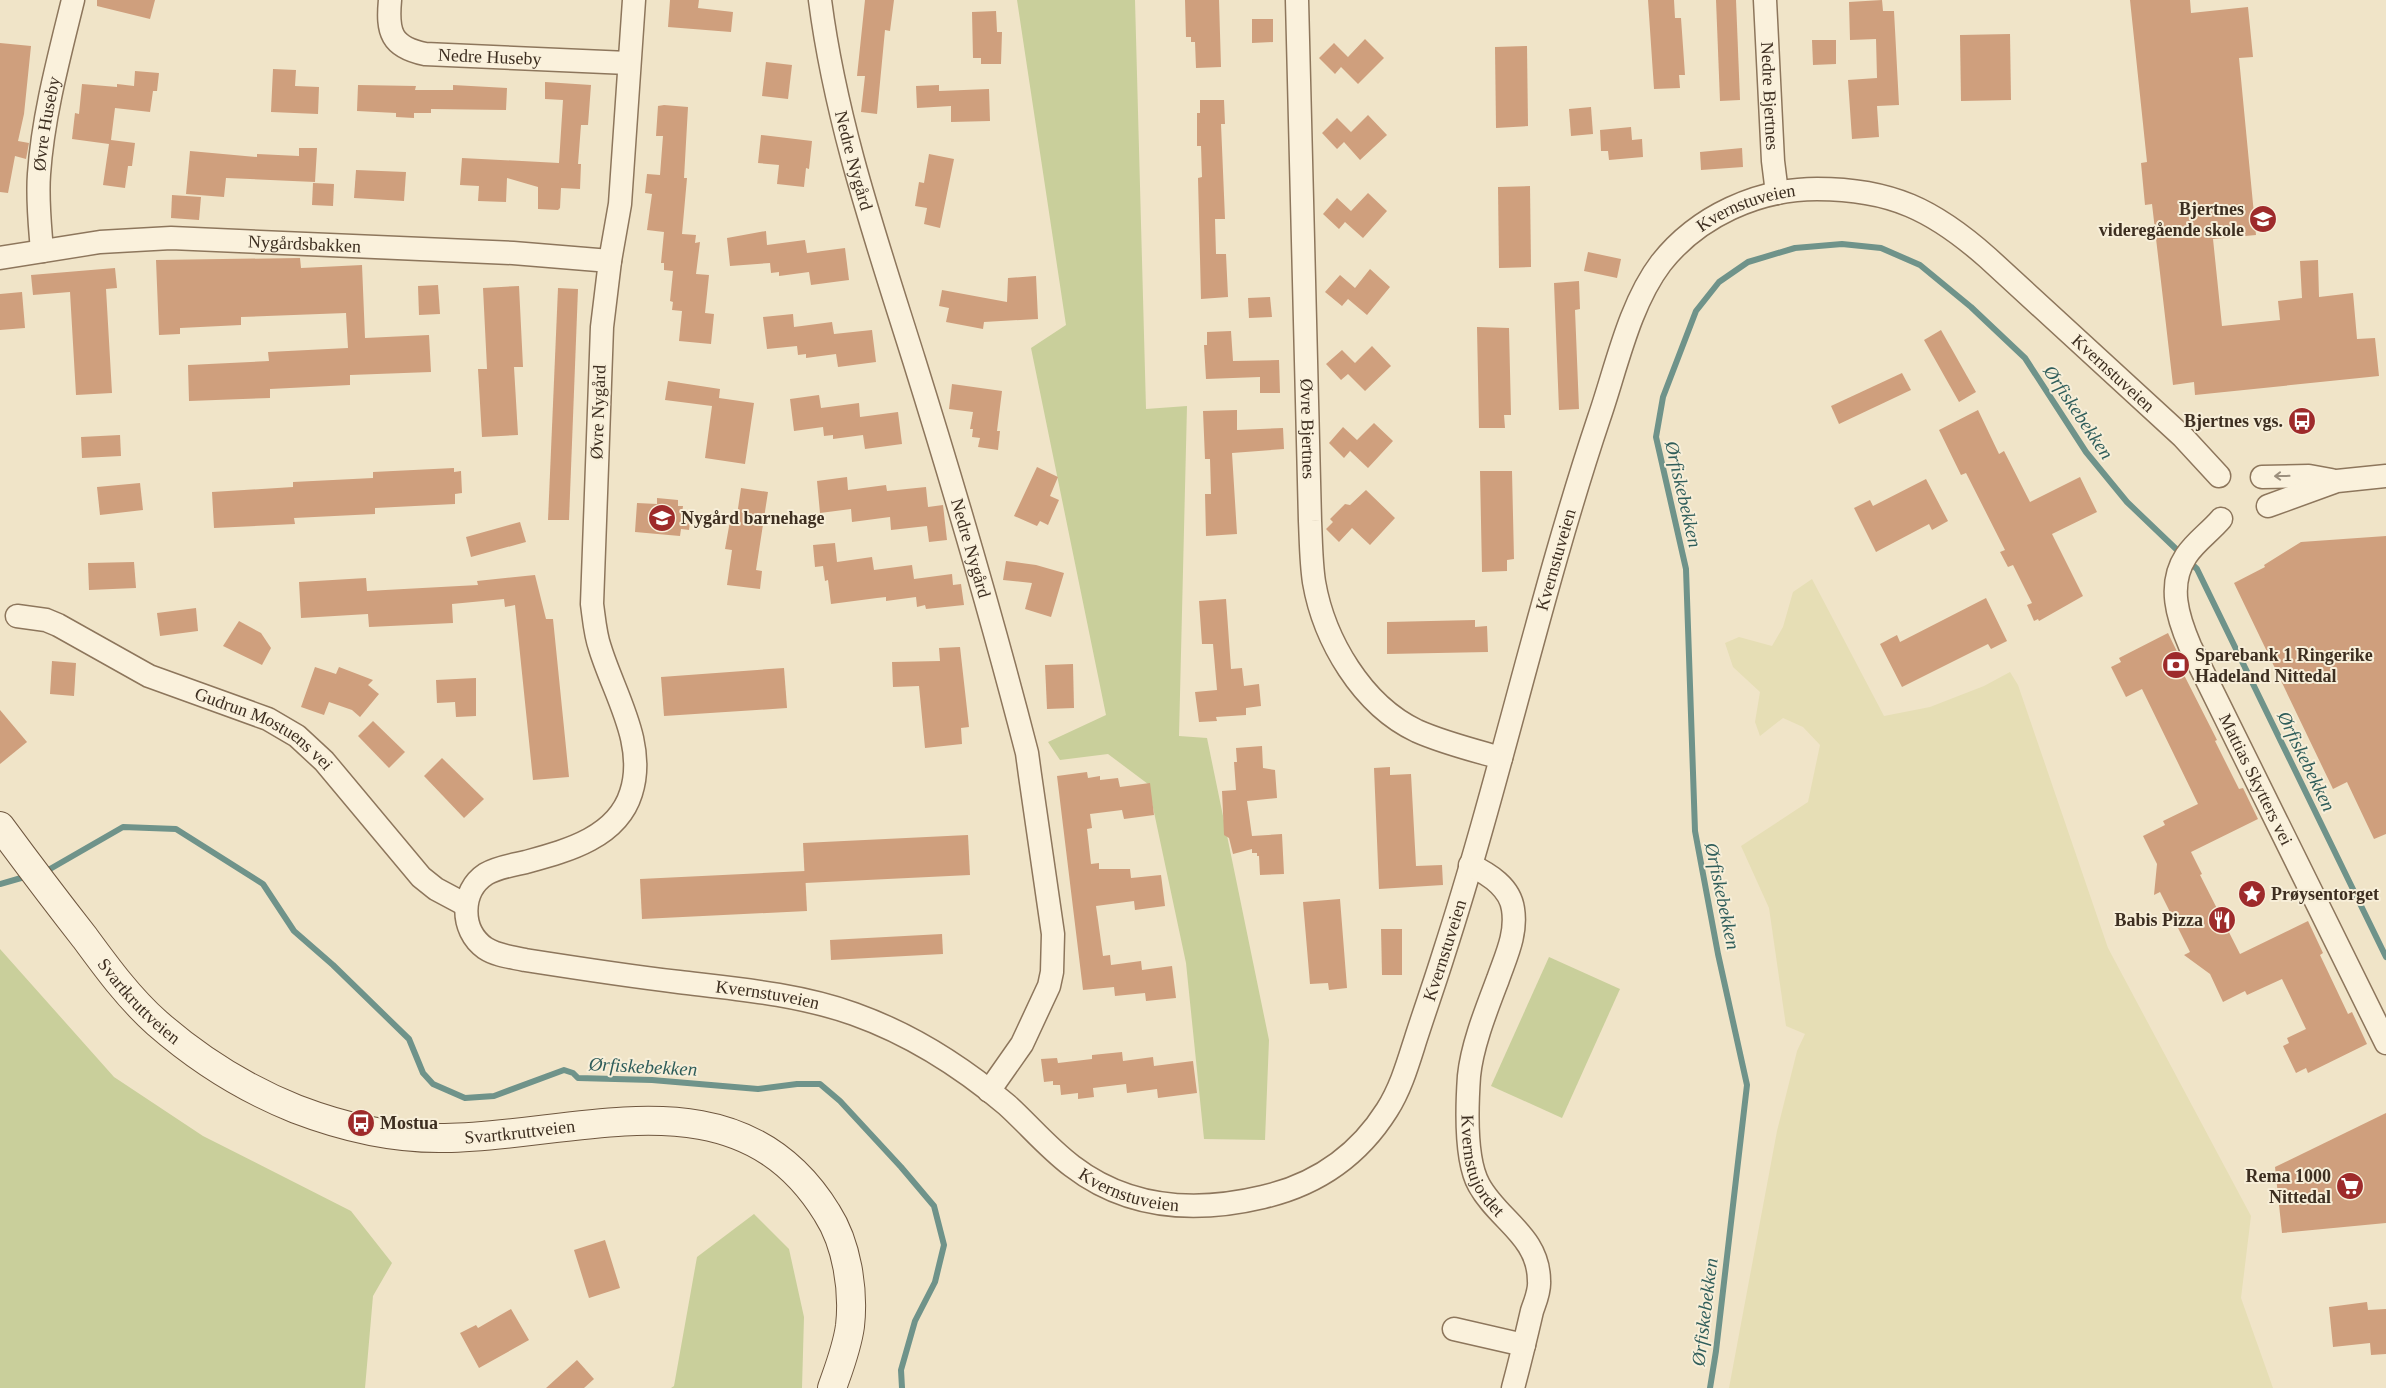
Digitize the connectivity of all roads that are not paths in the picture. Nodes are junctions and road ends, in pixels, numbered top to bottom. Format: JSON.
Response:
{"nodes":[{"id":1,"x":73,"y":0,"type":"edge"},
{"id":2,"x":390,"y":0,"type":"edge"},
{"id":3,"x":634,"y":0,"type":"edge"},
{"id":4,"x":820,"y":0,"type":"edge"},
{"id":5,"x":1297,"y":0,"type":"edge"},
{"id":6,"x":1764,"y":0,"type":"edge"},
{"id":7,"x":628,"y":63,"type":"junction"},
{"id":8,"x":1777,"y":193,"type":"junction"},
{"id":9,"x":42,"y":251,"type":"junction"},
{"id":10,"x":0,"y":258,"type":"edge"},
{"id":11,"x":610,"y":261,"type":"junction"},
{"id":12,"x":2219,"y":476,"type":"dead end"},
{"id":13,"x":2386,"y":476,"type":"edge"},
{"id":14,"x":2262,"y":477,"type":"dead end"},
{"id":15,"x":2337,"y":481,"type":"junction"},
{"id":16,"x":2268,"y":506,"type":"dead end"},
{"id":17,"x":2221,"y":519,"type":"dead end"},
{"id":18,"x":16,"y":616,"type":"dead end"},
{"id":19,"x":1501,"y":758,"type":"junction"},
{"id":20,"x":0,"y":826,"type":"edge"},
{"id":21,"x":1470,"y":865,"type":"junction"},
{"id":22,"x":466,"y":905,"type":"junction"},
{"id":23,"x":2386,"y":1043,"type":"edge"},
{"id":24,"x":990,"y":1091,"type":"junction"},
{"id":25,"x":1454,"y":1329,"type":"dead end"},
{"id":26,"x":1524,"y":1346,"type":"junction"},
{"id":27,"x":832,"y":1388,"type":"edge"},
{"id":28,"x":1513,"y":1388,"type":"edge"}],
"edges":[{"from":1,"to":9,"type":"street","name":"Øvre Huseby"},
{"from":2,"to":7,"type":"street","name":"Nedre Huseby"},
{"from":3,"to":7,"type":"street","name":"Øvre Nygård"},
{"from":4,"to":24,"type":"street","name":"Nedre Nygård"},
{"from":5,"to":19,"type":"street","name":"Øvre Bjertnes"},
{"from":6,"to":8,"type":"street","name":"Nedre Bjertnes"},
{"from":7,"to":11,"type":"street","name":"Øvre Nygård"},
{"from":8,"to":12,"type":"street","name":"Kvernstuveien"},
{"from":8,"to":19,"type":"street","name":"Kvernstuveien"},
{"from":9,"to":10,"type":"street","name":"Nygårdsbakken"},
{"from":9,"to":11,"type":"street","name":"Nygårdsbakken"},
{"from":11,"to":22,"type":"street","name":"Øvre Nygård"},
{"from":13,"to":15,"type":"street"},
{"from":15,"to":14,"type":"street","one_way":true},
{"from":15,"to":16,"type":"street"},
{"from":17,"to":23,"type":"street","name":"Mattias Skytters vei"},
{"from":18,"to":22,"type":"street","name":"Gudrun Mostuens vei"},
{"from":19,"to":21,"type":"street","name":"Kvernstuveien"},
{"from":20,"to":27,"type":"street","name":"Svartkruttveien"},
{"from":21,"to":24,"type":"street","name":"Kvernstuveien"},
{"from":21,"to":26,"type":"street","name":"Kvernstujordet"},
{"from":22,"to":24,"type":"street","name":"Kvernstuveien"},
{"from":25,"to":26,"type":"street"},
{"from":26,"to":28,"type":"street","name":"Kvernstujordet"}]}
